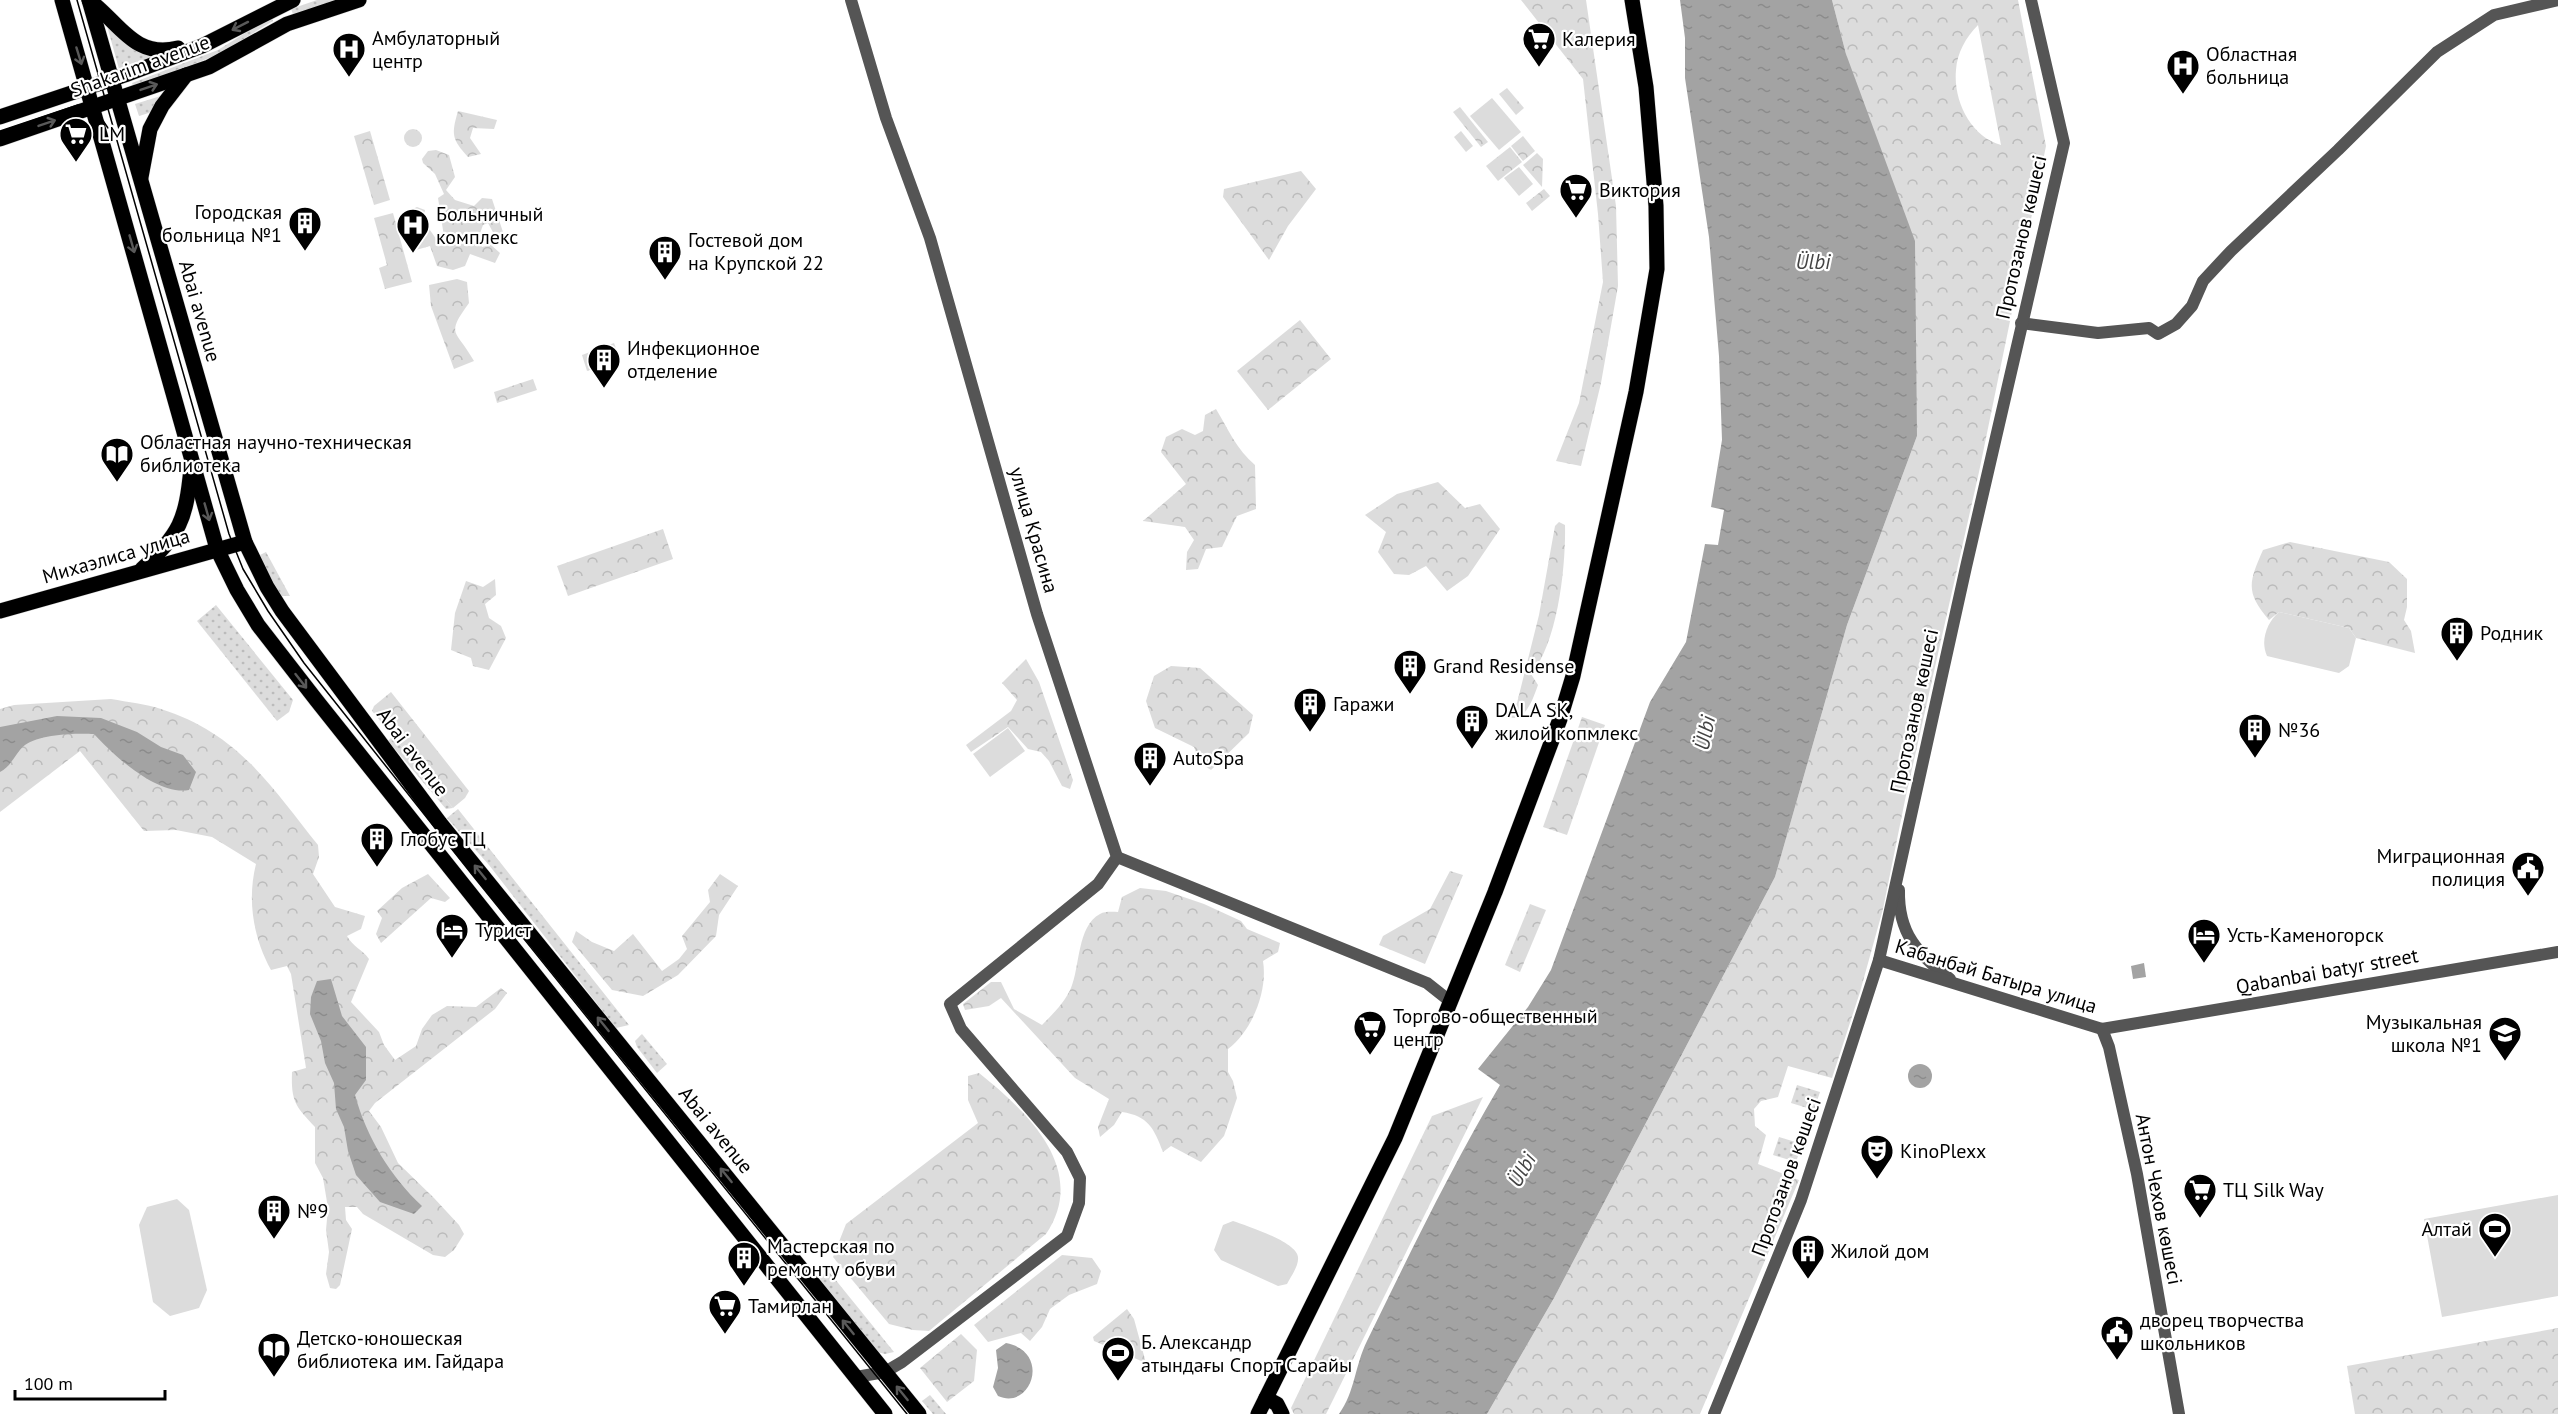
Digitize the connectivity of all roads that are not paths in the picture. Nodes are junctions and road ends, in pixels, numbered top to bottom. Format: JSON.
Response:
{"nodes":[{"id":1,"x":62,"y":0,"type":"edge"},
{"id":2,"x":89,"y":0,"type":"edge"},
{"id":3,"x":359,"y":0,"type":"edge"},
{"id":4,"x":851,"y":0,"type":"edge"},
{"id":5,"x":1632,"y":0,"type":"edge"},
{"id":6,"x":2031,"y":0,"type":"edge"},
{"id":7,"x":2558,"y":0,"type":"edge"},
{"id":8,"x":286,"y":3,"type":"edge"},
{"id":9,"x":287,"y":24,"type":"junction"},
{"id":10,"x":195,"y":49,"type":"junction"},
{"id":11,"x":186,"y":75,"type":"junction"},
{"id":12,"x":111,"y":80,"type":"junction"},
{"id":13,"x":89,"y":87,"type":"junction"},
{"id":14,"x":116,"y":99,"type":"junction"},
{"id":15,"x":94,"y":108,"type":"junction"},
{"id":16,"x":0,"y":117,"type":"edge"},
{"id":17,"x":0,"y":139,"type":"edge"},
{"id":18,"x":141,"y":183,"type":"junction"},
{"id":19,"x":2021,"y":323,"type":"junction"},
{"id":20,"x":192,"y":459,"type":"junction"},
{"id":21,"x":244,"y":542,"type":"junction"},
{"id":22,"x":217,"y":549,"type":"junction"},
{"id":23,"x":139,"y":571,"type":"junction"},
{"id":24,"x":0,"y":611,"type":"edge"},
{"id":25,"x":1117,"y":857,"type":"junction"},
{"id":26,"x":1898,"y":872,"type":"junction"},
{"id":27,"x":2558,"y":952,"type":"edge"},
{"id":28,"x":1879,"y":960,"type":"junction"},
{"id":29,"x":1956,"y":984,"type":"junction"},
{"id":30,"x":1450,"y":1002,"type":"junction"},
{"id":31,"x":2103,"y":1029,"type":"junction"},
{"id":32,"x":885,"y":1372,"type":"junction"},
{"id":33,"x":856,"y":1377,"type":"junction"},
{"id":34,"x":1266,"y":1398,"type":"junction"},
{"id":35,"x":885,"y":1414,"type":"edge"},
{"id":36,"x":919,"y":1414,"type":"edge"},
{"id":37,"x":1258,"y":1414,"type":"edge"},
{"id":38,"x":1282,"y":1414,"type":"edge"},
{"id":39,"x":1714,"y":1414,"type":"edge"},
{"id":40,"x":2179,"y":1414,"type":"edge"}],
"edges":[{"from":1,"to":13,"type":"main road","one_way":true},
{"from":2,"to":10,"type":"main road"},
{"from":2,"to":12,"type":"main road","name":"Abai avenue"},
{"from":3,"to":9,"type":"main road","name":"Shakarim avenue"},
{"from":4,"to":25,"type":"street","name":"улица Красина"},
{"from":5,"to":30,"type":"main road"},
{"from":6,"to":19,"type":"street","name":"Протозанов көшесі"},
{"from":7,"to":19,"type":"street"},
{"from":8,"to":9,"type":"main road"},
{"from":8,"to":10,"type":"main road","name":"Shakarim avenue","one_way":true},
{"from":9,"to":11,"type":"main road","name":"Shakarim avenue"},
{"from":10,"to":12,"type":"main road","name":"Shakarim avenue"},
{"from":14,"to":11,"type":"main road","name":"Shakarim avenue","one_way":true},
{"from":11,"to":18,"type":"main road"},
{"from":12,"to":13,"type":"main road","name":"Shakarim avenue"},
{"from":12,"to":14,"type":"main road","name":"Abai avenue"},
{"from":13,"to":15,"type":"main road"},
{"from":13,"to":16,"type":"main road","name":"Shakarim avenue"},
{"from":14,"to":15,"type":"main road","name":"Shakarim avenue"},
{"from":14,"to":18,"type":"main road","name":"Abai avenue"},
{"from":17,"to":15,"type":"main road","name":"Shakarim avenue","one_way":true},
{"from":15,"to":20,"type":"main road","one_way":true},
{"from":18,"to":21,"type":"main road","name":"Abai avenue"},
{"from":19,"to":26,"type":"street","name":"Протозанов көшесі"},
{"from":20,"to":22,"type":"main road","one_way":true},
{"from":20,"to":23,"type":"main road"},
{"from":21,"to":22,"type":"main road","name":"Михаэлиса улица"},
{"from":32,"to":21,"type":"main road","name":"Abai avenue","one_way":true},
{"from":22,"to":23,"type":"main road","name":"Михаэлиса улица"},
{"from":22,"to":33,"type":"main road","one_way":true},
{"from":23,"to":24,"type":"main road","name":"Михаэлиса улица"},
{"from":25,"to":30,"type":"street"},
{"from":25,"to":32,"type":"street"},
{"from":26,"to":28,"type":"street","name":"Протозанов көшесі"},
{"from":26,"to":29,"type":"street"},
{"from":27,"to":31,"type":"street","name":"Qabanbai batyr street"},
{"from":28,"to":29,"type":"street","name":"Кабанбай Батыра улица"},
{"from":28,"to":39,"type":"street","name":"Протозанов көшесі"},
{"from":29,"to":31,"type":"street","name":"Кабанбай Батыра улица"},
{"from":30,"to":34,"type":"main road"},
{"from":31,"to":40,"type":"street","name":"Антон Чехов көшесі"},
{"from":32,"to":33,"type":"street"},
{"from":36,"to":32,"type":"main road","name":"Abai avenue","one_way":true},
{"from":33,"to":35,"type":"main road"},
{"from":34,"to":37,"type":"main road"},
{"from":34,"to":38,"type":"main road"}]}
